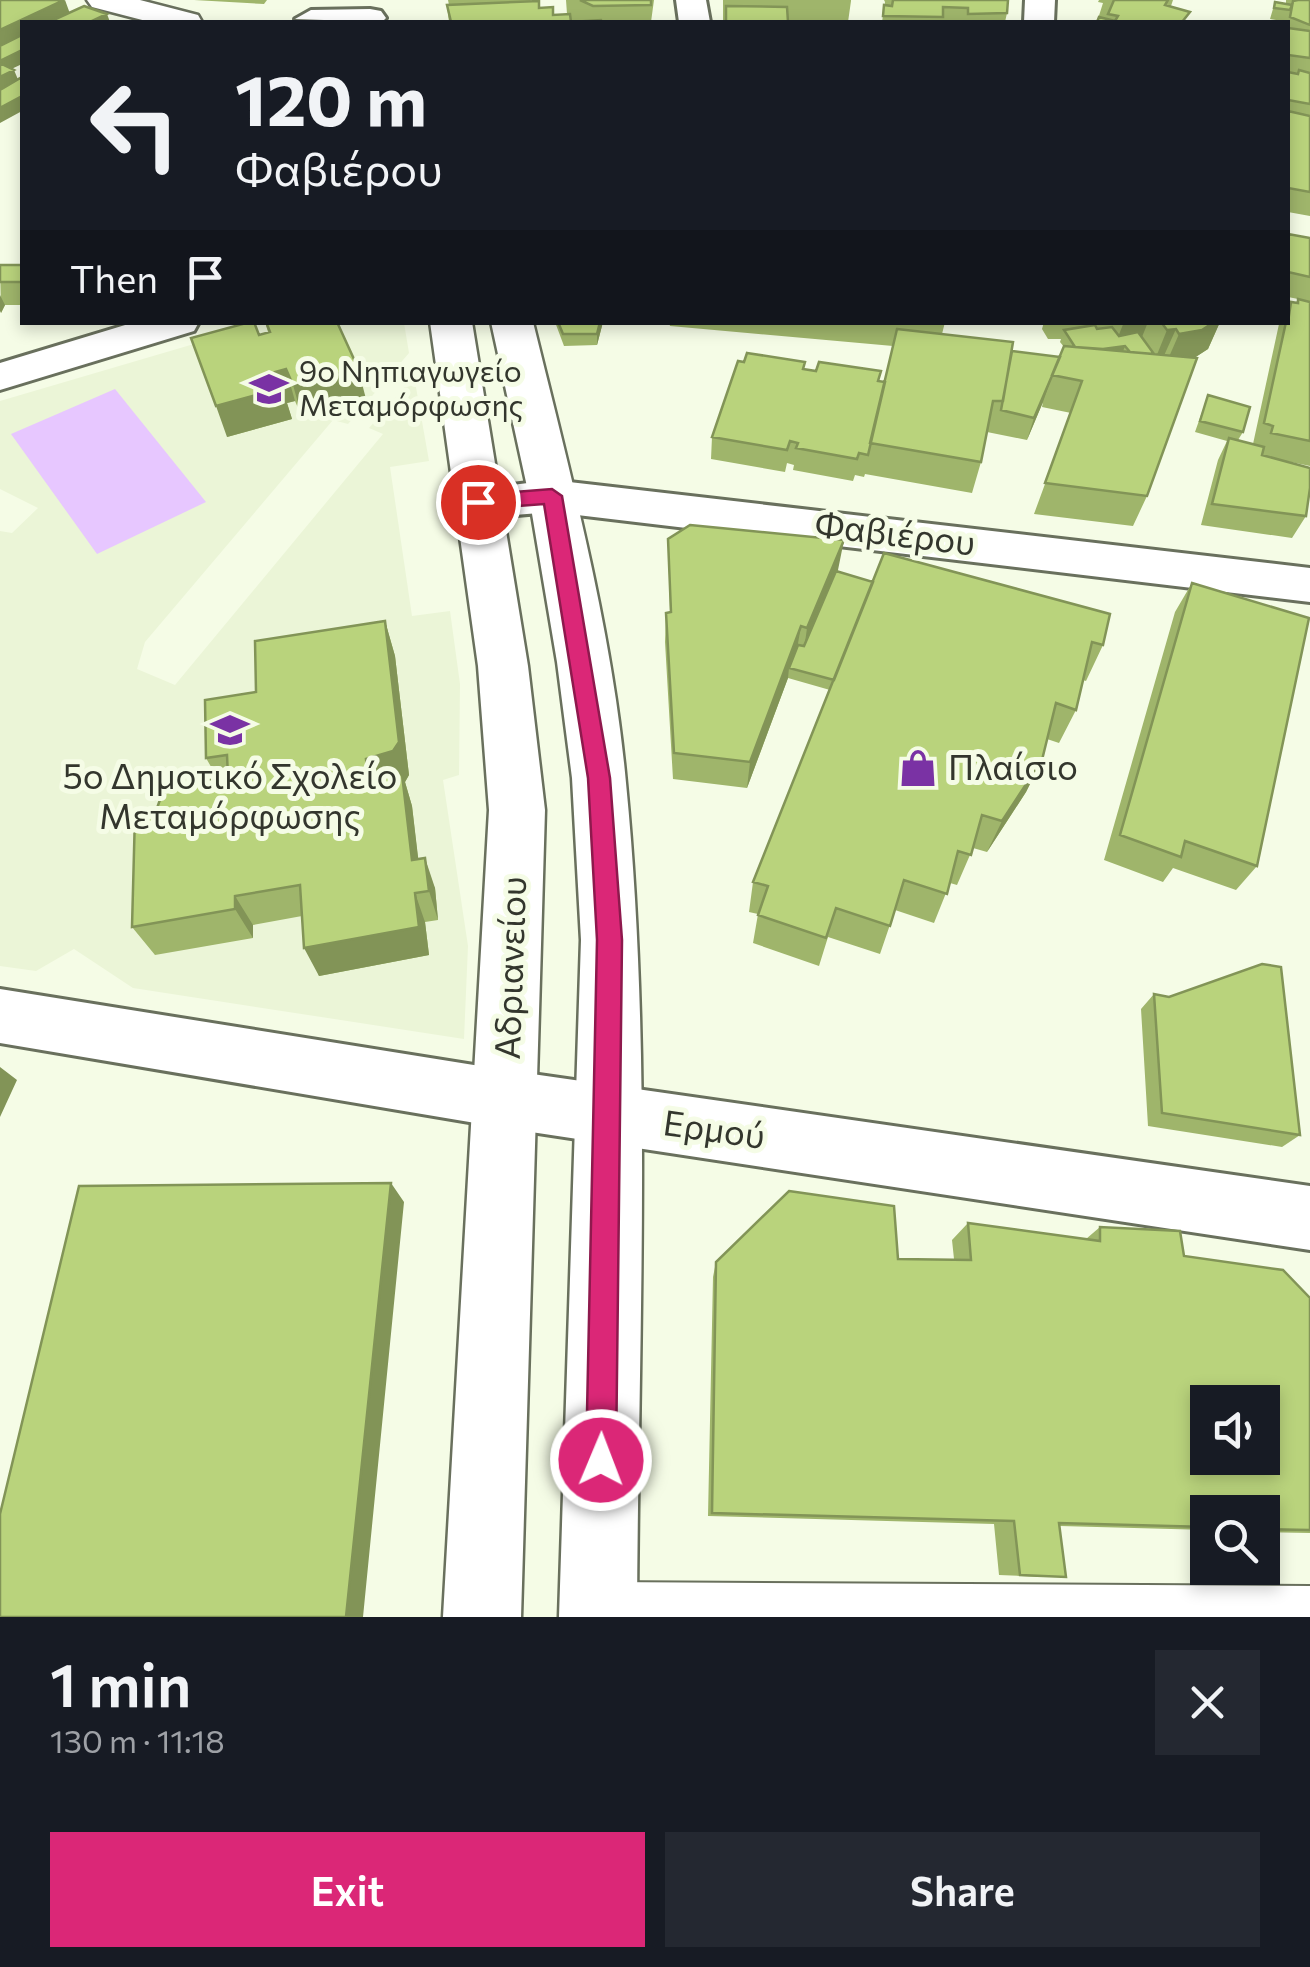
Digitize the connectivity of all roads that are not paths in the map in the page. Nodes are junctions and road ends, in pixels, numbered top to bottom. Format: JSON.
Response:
{"nodes":[{"id":1,"x":103,"y":0,"type":"edge"},
{"id":2,"x":313,"y":14,"type":"edge"},
{"id":3,"x":372,"y":14,"type":"edge"},
{"id":4,"x":178,"y":20,"type":"edge"},
{"id":5,"x":170,"y":325,"type":"edge"},
{"id":6,"x":451,"y":325,"type":"edge"},
{"id":7,"x":513,"y":325,"type":"edge"},
{"id":8,"x":0,"y":377,"type":"edge"},
{"id":9,"x":552,"y":496,"type":"junction"},
{"id":10,"x":478,"y":502,"type":"junction"},
{"id":11,"x":1310,"y":584,"type":"edge"},
{"id":12,"x":0,"y":1016,"type":"edge"},
{"id":13,"x":505,"y":1099,"type":"junction"},
{"id":14,"x":606,"y":1113,"type":"junction"},
{"id":15,"x":1310,"y":1218,"type":"edge"},
{"id":16,"x":1310,"y":1604,"type":"edge"},
{"id":17,"x":598,"y":1609,"type":"edge"},
{"id":18,"x":894,"y":1610,"type":"edge"},
{"id":19,"x":482,"y":1617,"type":"edge"}],
"edges":[{"from":1,"to":4,"type":"street"},
{"from":2,"to":3,"type":"street"},
{"from":5,"to":8,"type":"street"},
{"from":6,"to":10,"type":"street","name":"Αδριανείου"},
{"from":7,"to":9,"type":"street"},
{"from":9,"to":10,"type":"street","name":"Φαβιέρου"},
{"from":9,"to":11,"type":"street","name":"Φαβιέρου"},
{"from":9,"to":14,"type":"street"},
{"from":10,"to":13,"type":"street","name":"Αδριανείου"},
{"from":12,"to":13,"type":"street","name":"Ερμού"},
{"from":13,"to":14,"type":"street","name":"Ερμού"},
{"from":13,"to":19,"type":"street","name":"Αδριανείου"},
{"from":14,"to":15,"type":"street","name":"Ερμού"},
{"from":14,"to":17,"type":"street"},
{"from":16,"to":18,"type":"lane"},
{"from":17,"to":18,"type":"lane"}]}
